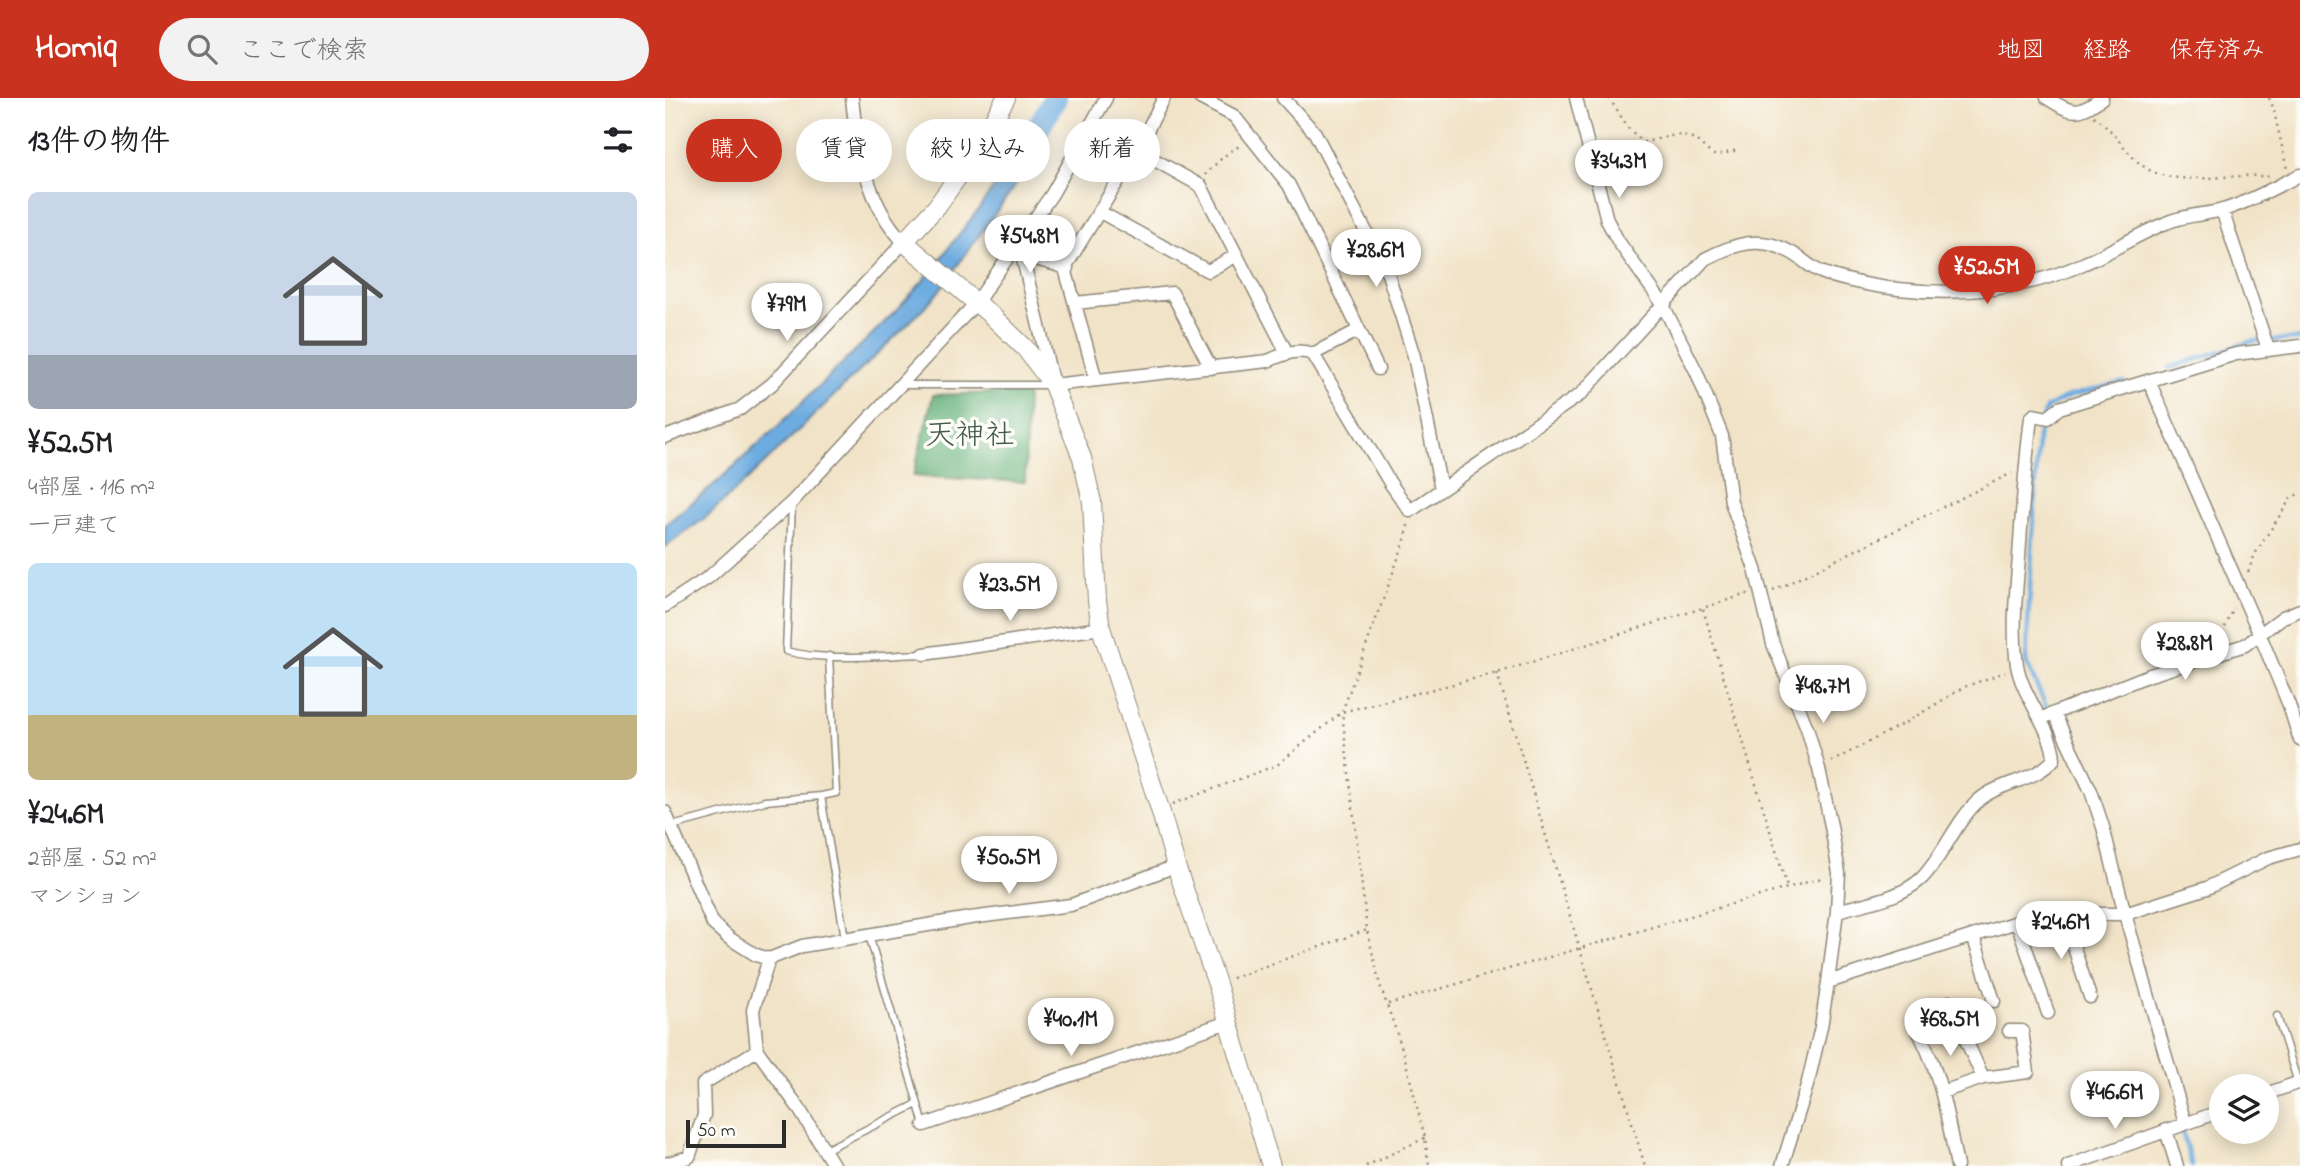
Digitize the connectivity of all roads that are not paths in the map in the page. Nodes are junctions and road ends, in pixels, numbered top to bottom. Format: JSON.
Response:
{"nodes":[{"id":1,"x":852,"y":98,"type":"edge"},
{"id":2,"x":1006,"y":98,"type":"edge"},
{"id":3,"x":1106,"y":98,"type":"edge"},
{"id":4,"x":1164,"y":98,"type":"edge"},
{"id":5,"x":1200,"y":98,"type":"edge"},
{"id":6,"x":1283,"y":98,"type":"edge"},
{"id":7,"x":1576,"y":98,"type":"edge"},
{"id":8,"x":2047,"y":98,"type":"edge"},
{"id":9,"x":2102,"y":98,"type":"edge"},
{"id":10,"x":1153,"y":119,"type":"edge"},
{"id":11,"x":1160,"y":163,"type":"edge"},
{"id":12,"x":2295,"y":178,"type":"edge"},
{"id":13,"x":1118,"y":182,"type":"edge"},
{"id":14,"x":2222,"y":210,"type":"junction"},
{"id":15,"x":1100,"y":212,"type":"junction"},
{"id":16,"x":908,"y":246,"type":"junction"},
{"id":17,"x":1019,"y":252,"type":"junction"},
{"id":18,"x":1237,"y":255,"type":"junction"},
{"id":19,"x":1066,"y":268,"type":"junction"},
{"id":20,"x":972,"y":300,"type":"junction"},
{"id":21,"x":1075,"y":303,"type":"junction"},
{"id":22,"x":1662,"y":303,"type":"junction"},
{"id":23,"x":1359,"y":330,"type":"junction"},
{"id":24,"x":2266,"y":343,"type":"junction"},
{"id":25,"x":2300,"y":346,"type":"edge"},
{"id":26,"x":1287,"y":353,"type":"junction"},
{"id":27,"x":1313,"y":354,"type":"junction"},
{"id":28,"x":1211,"y":368,"type":"junction"},
{"id":29,"x":1378,"y":369,"type":"dead end"},
{"id":30,"x":1096,"y":380,"type":"junction"},
{"id":31,"x":2149,"y":381,"type":"junction"},
{"id":32,"x":901,"y":385,"type":"junction"},
{"id":33,"x":1053,"y":385,"type":"junction"},
{"id":34,"x":665,"y":437,"type":"edge"},
{"id":35,"x":1441,"y":489,"type":"junction"},
{"id":36,"x":792,"y":502,"type":"junction"},
{"id":37,"x":665,"y":606,"type":"edge"},
{"id":38,"x":2300,"y":610,"type":"edge"},
{"id":39,"x":1101,"y":628,"type":"junction"},
{"id":40,"x":2260,"y":635,"type":"junction"},
{"id":41,"x":924,"y":654,"type":"joint"},
{"id":42,"x":829,"y":656,"type":"junction"},
{"id":43,"x":2047,"y":716,"type":"junction"},
{"id":44,"x":2300,"y":740,"type":"edge"},
{"id":45,"x":821,"y":796,"type":"junction"},
{"id":46,"x":665,"y":812,"type":"edge"},
{"id":47,"x":668,"y":827,"type":"edge"},
{"id":48,"x":2300,"y":849,"type":"edge"},
{"id":49,"x":1176,"y":866,"type":"junction"},
{"id":50,"x":1837,"y":911,"type":"junction"},
{"id":51,"x":2063,"y":914,"type":"junction"},
{"id":52,"x":2122,"y":914,"type":"junction"},
{"id":53,"x":2017,"y":922,"type":"junction"},
{"id":54,"x":869,"y":934,"type":"junction"},
{"id":55,"x":1973,"y":936,"type":"junction"},
{"id":56,"x":845,"y":938,"type":"junction"},
{"id":57,"x":769,"y":960,"type":"junction"},
{"id":58,"x":1828,"y":982,"type":"junction"},
{"id":59,"x":2090,"y":997,"type":"dead end"},
{"id":60,"x":1994,"y":1001,"type":"dead end"},
{"id":61,"x":2048,"y":1013,"type":"dead end"},
{"id":62,"x":2277,"y":1016,"type":"dead end"},
{"id":63,"x":1228,"y":1022,"type":"junction"},
{"id":64,"x":2009,"y":1031,"type":"dead end"},
{"id":65,"x":757,"y":1050,"type":"junction"},
{"id":66,"x":1983,"y":1078,"type":"junction"},
{"id":67,"x":2299,"y":1082,"type":"edge"},
{"id":68,"x":2279,"y":1089,"type":"edge"},
{"id":69,"x":1942,"y":1092,"type":"junction"},
{"id":70,"x":917,"y":1104,"type":"junction"},
{"id":71,"x":2209,"y":1115,"type":"edge"},
{"id":72,"x":924,"y":1125,"type":"joint"},
{"id":73,"x":2176,"y":1126,"type":"junction"},
{"id":74,"x":825,"y":1150,"type":"junction"},
{"id":75,"x":689,"y":1162,"type":"edge"},
{"id":76,"x":665,"y":1164,"type":"edge"},
{"id":77,"x":834,"y":1166,"type":"edge"},
{"id":78,"x":1271,"y":1166,"type":"edge"},
{"id":79,"x":1783,"y":1166,"type":"edge"},
{"id":80,"x":1957,"y":1166,"type":"edge"},
{"id":81,"x":2068,"y":1166,"type":"edge"},
{"id":82,"x":2177,"y":1166,"type":"edge"}],
"edges":[{"from":1,"to":16,"type":"street"},
{"from":2,"to":16,"type":"street"},
{"from":3,"to":17,"type":"street"},
{"from":4,"to":10,"type":"street"},
{"from":5,"to":23,"type":"street"},
{"from":6,"to":35,"type":"street"},
{"from":7,"to":22,"type":"street"},
{"from":8,"to":9,"type":"street"},
{"from":11,"to":18,"type":"street"},
{"from":12,"to":14,"type":"street"},
{"from":13,"to":15,"type":"street"},
{"from":14,"to":22,"type":"street"},
{"from":14,"to":24,"type":"street"},
{"from":15,"to":18,"type":"street"},
{"from":15,"to":19,"type":"street"},
{"from":16,"to":20,"type":"street"},
{"from":16,"to":34,"type":"street"},
{"from":17,"to":19,"type":"street"},
{"from":17,"to":20,"type":"street"},
{"from":17,"to":33,"type":"street"},
{"from":18,"to":26,"type":"street"},
{"from":19,"to":21,"type":"street"},
{"from":20,"to":32,"type":"street"},
{"from":20,"to":33,"type":"street"},
{"from":21,"to":28,"type":"street"},
{"from":21,"to":30,"type":"street"},
{"from":22,"to":35,"type":"street"},
{"from":22,"to":50,"type":"street"},
{"from":23,"to":27,"type":"street"},
{"from":23,"to":29,"type":"street"},
{"from":24,"to":25,"type":"street"},
{"from":24,"to":31,"type":"street"},
{"from":26,"to":27,"type":"street"},
{"from":26,"to":28,"type":"street"},
{"from":27,"to":35,"type":"street"},
{"from":28,"to":30,"type":"street"},
{"from":30,"to":33,"type":"street"},
{"from":31,"to":40,"type":"street"},
{"from":31,"to":43,"type":"street"},
{"from":32,"to":33,"type":"lane"},
{"from":32,"to":36,"type":"street"},
{"from":33,"to":39,"type":"street"},
{"from":36,"to":37,"type":"street"},
{"from":36,"to":42,"type":"lane"},
{"from":38,"to":40,"type":"street"},
{"from":39,"to":41,"type":"street"},
{"from":39,"to":49,"type":"street"},
{"from":40,"to":43,"type":"street"},
{"from":40,"to":44,"type":"street"},
{"from":41,"to":42,"type":"lane"},
{"from":42,"to":45,"type":"lane"},
{"from":43,"to":50,"type":"street"},
{"from":43,"to":52,"type":"street"},
{"from":45,"to":47,"type":"lane"},
{"from":45,"to":56,"type":"lane"},
{"from":46,"to":47,"type":"street"},
{"from":47,"to":57,"type":"street"},
{"from":48,"to":52,"type":"street"},
{"from":49,"to":54,"type":"street"},
{"from":49,"to":63,"type":"street"},
{"from":50,"to":58,"type":"street"},
{"from":51,"to":52,"type":"street"},
{"from":51,"to":53,"type":"street"},
{"from":51,"to":59,"type":"street"},
{"from":52,"to":73,"type":"street"},
{"from":53,"to":55,"type":"street"},
{"from":53,"to":61,"type":"street"},
{"from":54,"to":56,"type":"street"},
{"from":54,"to":70,"type":"lane"},
{"from":55,"to":58,"type":"street"},
{"from":55,"to":60,"type":"street"},
{"from":56,"to":57,"type":"street"},
{"from":57,"to":65,"type":"street"},
{"from":58,"to":79,"type":"street"},
{"from":62,"to":67,"type":"lane"},
{"from":63,"to":72,"type":"street"},
{"from":63,"to":78,"type":"street"},
{"from":64,"to":66,"type":"street"},
{"from":65,"to":74,"type":"street"},
{"from":65,"to":75,"type":"street"},
{"from":66,"to":69,"type":"street"},
{"from":66,"to":69,"type":"street"},
{"from":67,"to":68,"type":"street"},
{"from":69,"to":80,"type":"street"},
{"from":70,"to":72,"type":"lane"},
{"from":70,"to":74,"type":"lane"},
{"from":71,"to":73,"type":"street"},
{"from":73,"to":81,"type":"street"},
{"from":73,"to":82,"type":"street"},
{"from":74,"to":77,"type":"street"},
{"from":75,"to":76,"type":"street"}]}
